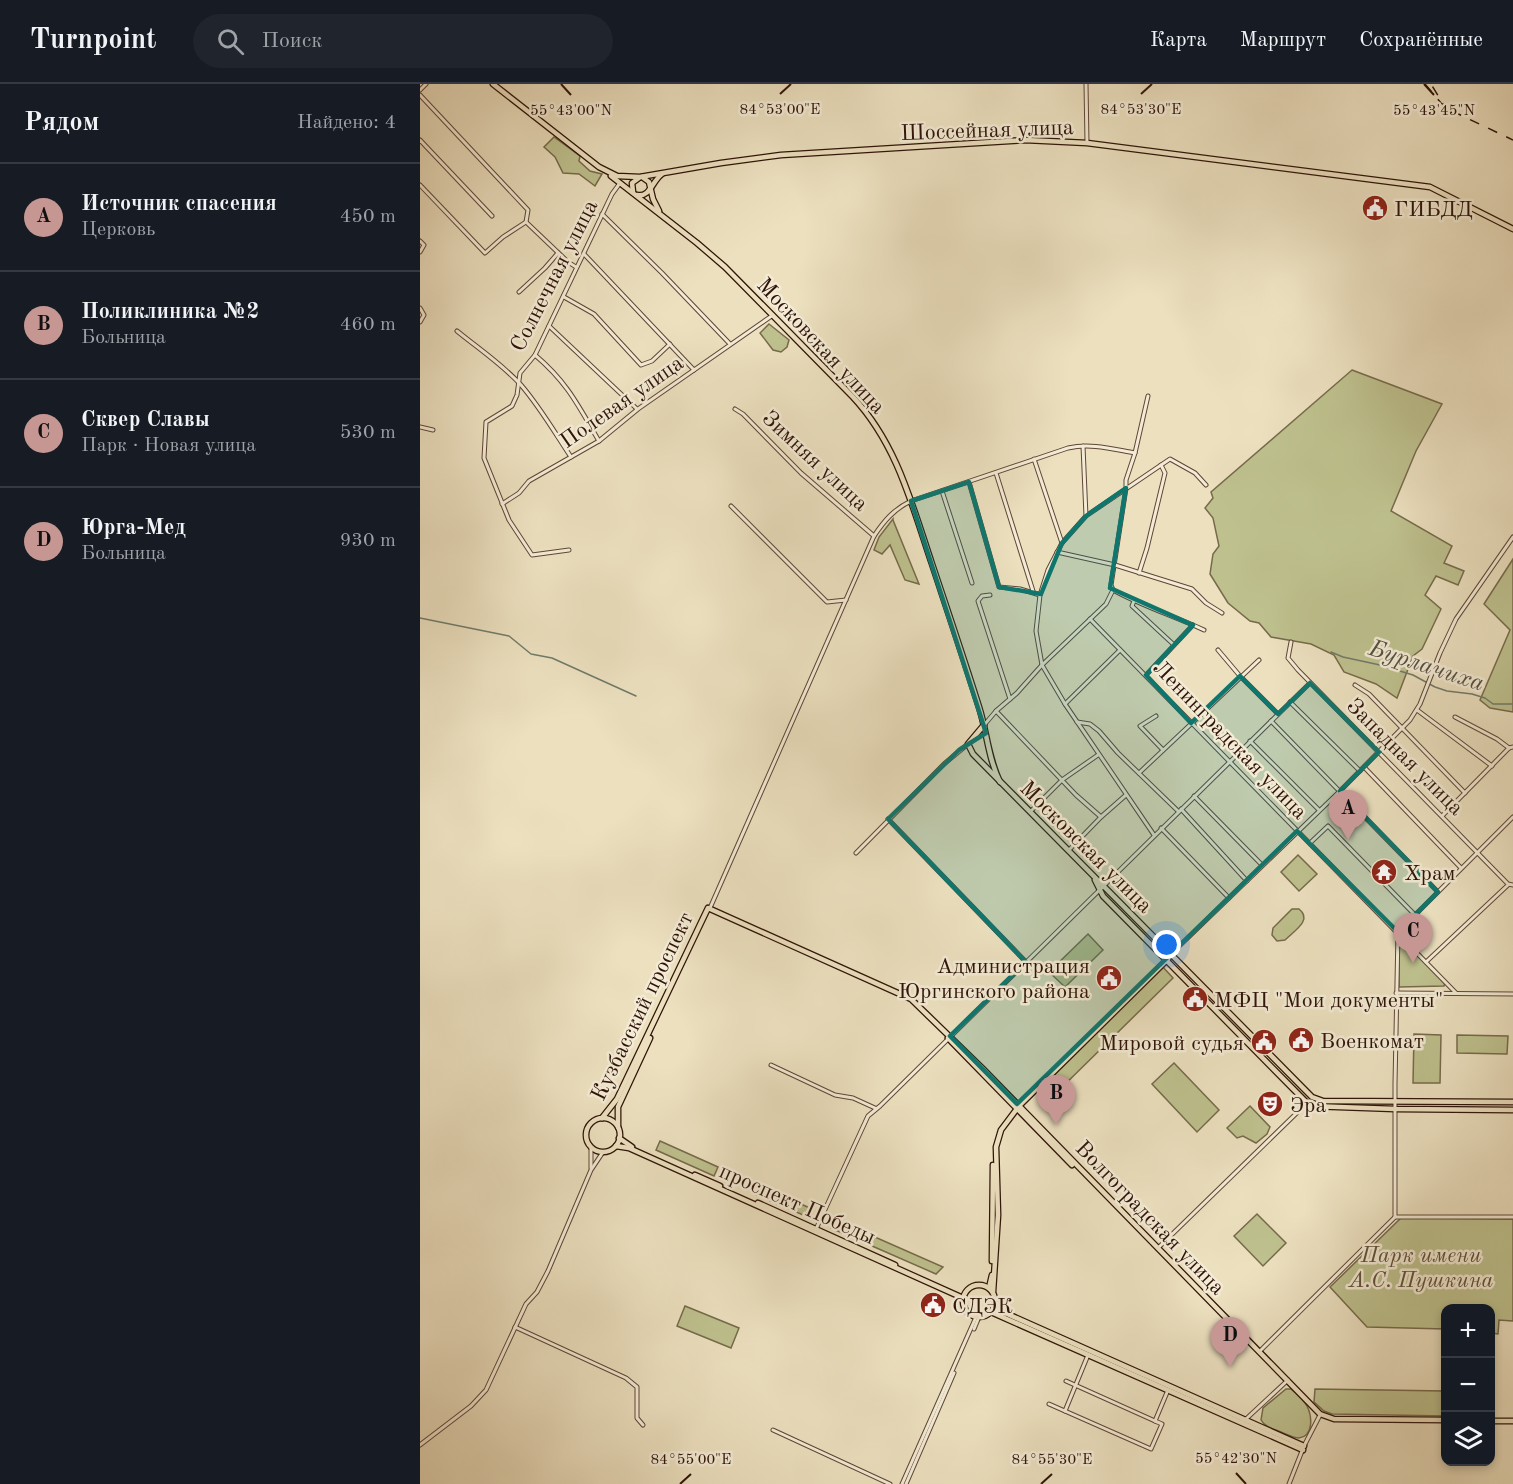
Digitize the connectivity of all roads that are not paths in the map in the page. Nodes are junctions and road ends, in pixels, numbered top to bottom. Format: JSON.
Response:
{"nodes":[{"id":1,"x":426,"y":84,"type":"edge"},
{"id":2,"x":493,"y":84,"type":"edge"},
{"id":3,"x":1086,"y":84,"type":"edge"},
{"id":4,"x":420,"y":90,"type":"edge"},
{"id":5,"x":420,"y":95,"type":"edge"},
{"id":6,"x":420,"y":140,"type":"edge"},
{"id":7,"x":1087,"y":143,"type":"junction"},
{"id":8,"x":599,"y":167,"type":"junction"},
{"id":9,"x":668,"y":172,"type":"junction"},
{"id":10,"x":640,"y":177,"type":"junction"},
{"id":11,"x":620,"y":183,"type":"junction"},
{"id":12,"x":420,"y":185,"type":"edge"},
{"id":13,"x":650,"y":188,"type":"junction"},
{"id":14,"x":635,"y":194,"type":"junction"},
{"id":15,"x":602,"y":214,"type":"junction"},
{"id":16,"x":492,"y":216,"type":"dead end"},
{"id":17,"x":667,"y":219,"type":"junction"},
{"id":18,"x":526,"y":222,"type":"junction"},
{"id":19,"x":1513,"y":229,"type":"edge"},
{"id":20,"x":420,"y":241,"type":"edge"},
{"id":21,"x":420,"y":252,"type":"edge"},
{"id":22,"x":558,"y":253,"type":"junction"},
{"id":23,"x":584,"y":254,"type":"junction"},
{"id":24,"x":577,"y":267,"type":"junction"},
{"id":25,"x":519,"y":292,"type":"dead end"},
{"id":26,"x":564,"y":297,"type":"junction"},
{"id":27,"x":420,"y":308,"type":"edge"},
{"id":28,"x":773,"y":315,"type":"junction"},
{"id":29,"x":420,"y":322,"type":"edge"},
{"id":30,"x":549,"y":326,"type":"junction"},
{"id":31,"x":457,"y":331,"type":"dead end"},
{"id":32,"x":670,"y":344,"type":"junction"},
{"id":33,"x":730,"y":344,"type":"junction"},
{"id":34,"x":535,"y":355,"type":"junction"},
{"id":35,"x":694,"y":370,"type":"junction"},
{"id":36,"x":519,"y":383,"type":"junction"},
{"id":37,"x":1148,"y":396,"type":"dead end"},
{"id":38,"x":638,"y":409,"type":"junction"},
{"id":39,"x":735,"y":409,"type":"dead end"},
{"id":40,"x":420,"y":427,"type":"edge"},
{"id":41,"x":433,"y":430,"type":"dead end"},
{"id":42,"x":599,"y":441,"type":"junction"},
{"id":43,"x":1083,"y":445,"type":"junction"},
{"id":44,"x":1135,"y":453,"type":"junction"},
{"id":45,"x":571,"y":457,"type":"junction"},
{"id":46,"x":1034,"y":459,"type":"junction"},
{"id":47,"x":1161,"y":465,"type":"junction"},
{"id":48,"x":996,"y":473,"type":"junction"},
{"id":49,"x":969,"y":482,"type":"junction"},
{"id":50,"x":1206,"y":484,"type":"dead end"},
{"id":51,"x":1126,"y":488,"type":"junction"},
{"id":52,"x":942,"y":491,"type":"junction"},
{"id":53,"x":911,"y":501,"type":"junction"},
{"id":54,"x":502,"y":504,"type":"junction"},
{"id":55,"x":731,"y":506,"type":"dead end"},
{"id":56,"x":1086,"y":516,"type":"junction"},
{"id":57,"x":874,"y":536,"type":"junction"},
{"id":58,"x":1513,"y":537,"type":"edge"},
{"id":59,"x":1062,"y":543,"type":"junction"},
{"id":60,"x":569,"y":550,"type":"dead end"},
{"id":61,"x":1057,"y":552,"type":"junction"},
{"id":62,"x":1115,"y":565,"type":"junction"},
{"id":63,"x":1138,"y":573,"type":"junction"},
{"id":64,"x":972,"y":583,"type":"dead end"},
{"id":65,"x":1113,"y":590,"type":"junction"},
{"id":66,"x":1034,"y":592,"type":"junction"},
{"id":67,"x":990,"y":595,"type":"dead end"},
{"id":68,"x":1040,"y":595,"type":"junction"},
{"id":69,"x":846,"y":600,"type":"junction"},
{"id":70,"x":1134,"y":601,"type":"junction"},
{"id":71,"x":1222,"y":613,"type":"dead end"},
{"id":72,"x":1090,"y":619,"type":"junction"},
{"id":73,"x":1193,"y":625,"type":"junction"},
{"id":74,"x":1204,"y":630,"type":"dead end"},
{"id":75,"x":1291,"y":642,"type":"dead end"},
{"id":76,"x":1174,"y":645,"type":"junction"},
{"id":77,"x":1120,"y":650,"type":"junction"},
{"id":78,"x":1218,"y":650,"type":"dead end"},
{"id":79,"x":1259,"y":660,"type":"dead end"},
{"id":80,"x":1042,"y":665,"type":"junction"},
{"id":81,"x":1146,"y":675,"type":"junction"},
{"id":82,"x":1240,"y":676,"type":"junction"},
{"id":83,"x":1311,"y":683,"type":"junction"},
{"id":84,"x":1354,"y":686,"type":"dead end"},
{"id":85,"x":1010,"y":699,"type":"junction"},
{"id":86,"x":1290,"y":702,"type":"junction"},
{"id":87,"x":1065,"y":704,"type":"junction"},
{"id":88,"x":1417,"y":710,"type":"junction"},
{"id":89,"x":996,"y":711,"type":"junction"},
{"id":90,"x":1278,"y":714,"type":"junction"},
{"id":91,"x":1156,"y":716,"type":"dead end"},
{"id":92,"x":1455,"y":717,"type":"dead end"},
{"id":93,"x":1271,"y":721,"type":"junction"},
{"id":94,"x":1077,"y":722,"type":"junction"},
{"id":95,"x":1191,"y":723,"type":"junction"},
{"id":96,"x":984,"y":725,"type":"junction"},
{"id":97,"x":1403,"y":728,"type":"junction"},
{"id":98,"x":977,"y":732,"type":"junction"},
{"id":99,"x":986,"y":735,"type":"junction"},
{"id":100,"x":1250,"y":741,"type":"junction"},
{"id":101,"x":968,"y":744,"type":"junction"},
{"id":102,"x":1511,"y":748,"type":"edge"},
{"id":103,"x":1164,"y":751,"type":"junction"},
{"id":104,"x":1379,"y":752,"type":"junction"},
{"id":105,"x":1098,"y":755,"type":"junction"},
{"id":106,"x":990,"y":758,"type":"junction"},
{"id":107,"x":1230,"y":761,"type":"junction"},
{"id":108,"x":982,"y":764,"type":"junction"},
{"id":109,"x":1492,"y":766,"type":"junction"},
{"id":110,"x":1364,"y":767,"type":"junction"},
{"id":111,"x":1360,"y":771,"type":"junction"},
{"id":112,"x":1140,"y":774,"type":"junction"},
{"id":113,"x":1062,"y":780,"type":"junction"},
{"id":114,"x":1000,"y":782,"type":"junction"},
{"id":115,"x":1340,"y":792,"type":"junction"},
{"id":116,"x":1465,"y":793,"type":"junction"},
{"id":117,"x":1126,"y":795,"type":"junction"},
{"id":118,"x":1194,"y":796,"type":"junction"},
{"id":119,"x":1180,"y":810,"type":"junction"},
{"id":120,"x":1319,"y":810,"type":"junction"},
{"id":121,"x":1030,"y":812,"type":"junction"},
{"id":122,"x":1442,"y":816,"type":"junction"},
{"id":123,"x":1101,"y":817,"type":"junction"},
{"id":124,"x":1513,"y":817,"type":"edge"},
{"id":125,"x":888,"y":819,"type":"junction"},
{"id":126,"x":1161,"y":828,"type":"junction"},
{"id":127,"x":1297,"y":831,"type":"junction"},
{"id":128,"x":1154,"y":835,"type":"junction"},
{"id":129,"x":1309,"y":843,"type":"junction"},
{"id":130,"x":1068,"y":851,"type":"junction"},
{"id":131,"x":1477,"y":852,"type":"junction"},
{"id":132,"x":856,"y":853,"type":"dead end"},
{"id":133,"x":1262,"y":865,"type":"junction"},
{"id":134,"x":1461,"y":868,"type":"junction"},
{"id":135,"x":1247,"y":881,"type":"junction"},
{"id":136,"x":1508,"y":884,"type":"junction"},
{"id":137,"x":1513,"y":885,"type":"edge"},
{"id":138,"x":1100,"y":889,"type":"junction"},
{"id":139,"x":1438,"y":892,"type":"junction"},
{"id":140,"x":1229,"y":898,"type":"junction"},
{"id":141,"x":708,"y":909,"type":"junction"},
{"id":142,"x":1414,"y":914,"type":"junction"},
{"id":143,"x":1398,"y":933,"type":"junction"},
{"id":144,"x":1172,"y":955,"type":"junction"},
{"id":145,"x":1166,"y":960,"type":"junction"},
{"id":146,"x":1026,"y":962,"type":"junction"},
{"id":147,"x":1426,"y":962,"type":"junction"},
{"id":148,"x":1396,"y":993,"type":"junction"},
{"id":149,"x":1456,"y":993,"type":"junction"},
{"id":150,"x":1513,"y":994,"type":"edge"},
{"id":151,"x":949,"y":1037,"type":"junction"},
{"id":152,"x":1278,"y":1063,"type":"junction"},
{"id":153,"x":771,"y":1065,"type":"dead end"},
{"id":154,"x":1272,"y":1068,"type":"junction"},
{"id":155,"x":1312,"y":1096,"type":"junction"},
{"id":156,"x":1395,"y":1101,"type":"junction"},
{"id":157,"x":1513,"y":1102,"type":"edge"},
{"id":158,"x":1307,"y":1103,"type":"junction"},
{"id":159,"x":1017,"y":1106,"type":"junction"},
{"id":160,"x":875,"y":1108,"type":"junction"},
{"id":161,"x":1395,"y":1109,"type":"junction"},
{"id":162,"x":1513,"y":1110,"type":"edge"},
{"id":163,"x":602,"y":1118,"type":"junction"},
{"id":164,"x":618,"y":1127,"type":"junction"},
{"id":165,"x":620,"y":1138,"type":"junction"},
{"id":166,"x":616,"y":1146,"type":"junction"},
{"id":167,"x":591,"y":1147,"type":"junction"},
{"id":168,"x":603,"y":1152,"type":"junction"},
{"id":169,"x":591,"y":1170,"type":"junction"},
{"id":170,"x":1395,"y":1217,"type":"junction"},
{"id":171,"x":1513,"y":1217,"type":"edge"},
{"id":172,"x":816,"y":1229,"type":"junction"},
{"id":173,"x":1157,"y":1247,"type":"junction"},
{"id":174,"x":991,"y":1290,"type":"junction"},
{"id":175,"x":963,"y":1297,"type":"junction"},
{"id":176,"x":993,"y":1310,"type":"junction"},
{"id":177,"x":977,"y":1317,"type":"junction"},
{"id":178,"x":515,"y":1327,"type":"junction"},
{"id":179,"x":1260,"y":1351,"type":"junction"},
{"id":180,"x":1088,"y":1355,"type":"junction"},
{"id":181,"x":1066,"y":1381,"type":"dead end"},
{"id":182,"x":1287,"y":1381,"type":"junction"},
{"id":183,"x":1076,"y":1386,"type":"junction"},
{"id":184,"x":1169,"y":1388,"type":"junction"},
{"id":185,"x":1049,"y":1404,"type":"dead end"},
{"id":186,"x":1065,"y":1411,"type":"junction"},
{"id":187,"x":1320,"y":1414,"type":"junction"},
{"id":188,"x":1441,"y":1420,"type":"edge"},
{"id":189,"x":1495,"y":1420,"type":"edge"},
{"id":190,"x":1155,"y":1421,"type":"junction"},
{"id":191,"x":1513,"y":1421,"type":"edge"},
{"id":192,"x":1246,"y":1422,"type":"junction"},
{"id":193,"x":643,"y":1425,"type":"dead end"},
{"id":194,"x":772,"y":1431,"type":"dead end"},
{"id":195,"x":420,"y":1445,"type":"edge"},
{"id":196,"x":1303,"y":1448,"type":"junction"},
{"id":197,"x":890,"y":1484,"type":"edge"},
{"id":198,"x":904,"y":1484,"type":"edge"},
{"id":199,"x":1289,"y":1484,"type":"edge"}],
"edges":[{"from":1,"to":4,"type":"street"},
{"from":2,"to":8,"type":"main road","name":"Шоссейная улица"},
{"from":3,"to":7,"type":"street"},
{"from":5,"to":18,"type":"street"},
{"from":6,"to":16,"type":"street"},
{"from":7,"to":9,"type":"main road","name":"Шоссейная улица"},
{"from":7,"to":19,"type":"main road","name":"Шоссейная улица"},
{"from":8,"to":10,"type":"main road","name":"Шоссейная улица"},
{"from":8,"to":11,"type":"main road","name":"Московская улица"},
{"from":9,"to":10,"type":"main road","name":"Шоссейная улица"},
{"from":9,"to":13,"type":"main road"},
{"from":10,"to":13,"type":"main road","name":"Московская улица"},
{"from":10,"to":14,"type":"main road"},
{"from":11,"to":14,"type":"main road","name":"Московская улица"},
{"from":11,"to":15,"type":"street","name":"Солнечная улица"},
{"from":12,"to":18,"type":"street"},
{"from":13,"to":14,"type":"main road"},
{"from":13,"to":17,"type":"main road","name":"Московская улица"},
{"from":14,"to":17,"type":"main road","name":"Московская улица"},
{"from":15,"to":23,"type":"street","name":"Солнечная улица"},
{"from":15,"to":33,"type":"street"},
{"from":17,"to":28,"type":"main road","name":"Московская улица"},
{"from":18,"to":22,"type":"street"},
{"from":20,"to":21,"type":"street"},
{"from":22,"to":24,"type":"street"},
{"from":22,"to":25,"type":"street"},
{"from":23,"to":24,"type":"street","name":"Солнечная улица"},
{"from":23,"to":32,"type":"street"},
{"from":24,"to":26,"type":"street","name":"Солнечная улица"},
{"from":26,"to":30,"type":"street","name":"Солнечная улица"},
{"from":26,"to":32,"type":"street"},
{"from":27,"to":29,"type":"street"},
{"from":28,"to":33,"type":"street","name":"Полевая улица"},
{"from":28,"to":53,"type":"main road","name":"Московская улица"},
{"from":30,"to":34,"type":"street","name":"Солнечная улица"},
{"from":30,"to":38,"type":"street"},
{"from":31,"to":36,"type":"street"},
{"from":32,"to":35,"type":"street"},
{"from":33,"to":35,"type":"street","name":"Полевая улица"},
{"from":34,"to":36,"type":"street","name":"Солнечная улица"},
{"from":34,"to":42,"type":"street"},
{"from":35,"to":38,"type":"street","name":"Полевая улица"},
{"from":36,"to":45,"type":"street"},
{"from":36,"to":54,"type":"street","name":"Солнечная улица"},
{"from":37,"to":44,"type":"street"},
{"from":38,"to":42,"type":"street","name":"Полевая улица"},
{"from":39,"to":57,"type":"street","name":"Зимняя улица"},
{"from":40,"to":41,"type":"street"},
{"from":42,"to":45,"type":"street","name":"Полевая улица"},
{"from":43,"to":44,"type":"street"},
{"from":43,"to":46,"type":"street"},
{"from":43,"to":56,"type":"street"},
{"from":44,"to":51,"type":"street"},
{"from":45,"to":54,"type":"street","name":"Полевая улица"},
{"from":46,"to":48,"type":"street"},
{"from":46,"to":59,"type":"street"},
{"from":47,"to":50,"type":"street"},
{"from":47,"to":51,"type":"street"},
{"from":47,"to":63,"type":"street"},
{"from":48,"to":49,"type":"street"},
{"from":48,"to":66,"type":"street"},
{"from":49,"to":52,"type":"street"},
{"from":49,"to":66,"type":"street"},
{"from":51,"to":56,"type":"street"},
{"from":51,"to":62,"type":"street"},
{"from":52,"to":53,"type":"street"},
{"from":52,"to":64,"type":"street"},
{"from":53,"to":57,"type":"street"},
{"from":53,"to":96,"type":"main road","name":"Московская улица"},
{"from":54,"to":60,"type":"street"},
{"from":55,"to":69,"type":"street"},
{"from":56,"to":59,"type":"street"},
{"from":57,"to":69,"type":"street"},
{"from":58,"to":88,"type":"street"},
{"from":59,"to":61,"type":"street"},
{"from":61,"to":62,"type":"street"},
{"from":61,"to":68,"type":"street"},
{"from":62,"to":63,"type":"street"},
{"from":62,"to":65,"type":"street"},
{"from":63,"to":71,"type":"street"},
{"from":65,"to":70,"type":"street"},
{"from":65,"to":72,"type":"street"},
{"from":66,"to":68,"type":"street"},
{"from":67,"to":85,"type":"street"},
{"from":68,"to":80,"type":"street"},
{"from":69,"to":141,"type":"street"},
{"from":70,"to":73,"type":"street"},
{"from":70,"to":76,"type":"street"},
{"from":72,"to":77,"type":"street","name":"Ленинградская улица"},
{"from":72,"to":80,"type":"street"},
{"from":73,"to":74,"type":"street"},
{"from":73,"to":76,"type":"street"},
{"from":75,"to":83,"type":"street","name":"Западная улица"},
{"from":76,"to":81,"type":"street"},
{"from":77,"to":81,"type":"street","name":"Ленинградская улица"},
{"from":77,"to":87,"type":"street"},
{"from":78,"to":82,"type":"street"},
{"from":79,"to":82,"type":"street"},
{"from":80,"to":85,"type":"street"},
{"from":80,"to":87,"type":"street"},
{"from":81,"to":95,"type":"street","name":"Ленинградская улица"},
{"from":82,"to":90,"type":"street"},
{"from":82,"to":95,"type":"street"},
{"from":83,"to":86,"type":"street"},
{"from":83,"to":104,"type":"street","name":"Западная улица"},
{"from":84,"to":97,"type":"street"},
{"from":85,"to":89,"type":"street"},
{"from":86,"to":90,"type":"street"},
{"from":86,"to":111,"type":"street"},
{"from":87,"to":94,"type":"street"},
{"from":88,"to":97,"type":"street"},
{"from":88,"to":109,"type":"street"},
{"from":89,"to":96,"type":"street"},
{"from":89,"to":113,"type":"street"},
{"from":90,"to":93,"type":"street"},
{"from":91,"to":103,"type":"street"},
{"from":92,"to":102,"type":"street"},
{"from":93,"to":100,"type":"street"},
{"from":93,"to":115,"type":"street"},
{"from":94,"to":105,"type":"street"},
{"from":94,"to":112,"type":"street"},
{"from":95,"to":103,"type":"street"},
{"from":95,"to":107,"type":"street","name":"Ленинградская улица"},
{"from":96,"to":98,"type":"main road"},
{"from":96,"to":99,"type":"main road","name":"Московская улица"},
{"from":97,"to":104,"type":"street"},
{"from":97,"to":116,"type":"street"},
{"from":98,"to":99,"type":"main road"},
{"from":98,"to":101,"type":"main road"},
{"from":99,"to":106,"type":"main road","name":"Московская улица"},
{"from":100,"to":107,"type":"street"},
{"from":100,"to":120,"type":"street"},
{"from":101,"to":108,"type":"main road","name":"Московская улица"},
{"from":101,"to":125,"type":"street"},
{"from":102,"to":109,"type":"street"},
{"from":103,"to":112,"type":"street"},
{"from":104,"to":110,"type":"street"},
{"from":104,"to":122,"type":"street","name":"Западная улица"},
{"from":105,"to":113,"type":"street"},
{"from":105,"to":117,"type":"street"},
{"from":106,"to":108,"type":"main road"},
{"from":106,"to":114,"type":"main road","name":"Московская улица"},
{"from":107,"to":118,"type":"street"},
{"from":107,"to":127,"type":"street","name":"Ленинградская улица"},
{"from":108,"to":114,"type":"main road","name":"Московская улица"},
{"from":109,"to":116,"type":"street"},
{"from":110,"to":111,"type":"street"},
{"from":110,"to":134,"type":"street"},
{"from":111,"to":115,"type":"street"},
{"from":112,"to":119,"type":"street"},
{"from":113,"to":121,"type":"street"},
{"from":113,"to":123,"type":"street"},
{"from":114,"to":121,"type":"main road","name":"Московская улица"},
{"from":115,"to":120,"type":"street"},
{"from":115,"to":139,"type":"street"},
{"from":116,"to":122,"type":"street"},
{"from":117,"to":123,"type":"street"},
{"from":117,"to":128,"type":"street"},
{"from":118,"to":119,"type":"street"},
{"from":118,"to":133,"type":"street"},
{"from":119,"to":126,"type":"street"},
{"from":119,"to":135,"type":"street"},
{"from":120,"to":127,"type":"street"},
{"from":121,"to":130,"type":"main road","name":"Московская улица"},
{"from":122,"to":131,"type":"street","name":"Западная улица"},
{"from":123,"to":130,"type":"street"},
{"from":124,"to":131,"type":"street"},
{"from":125,"to":132,"type":"street"},
{"from":125,"to":146,"type":"street"},
{"from":126,"to":128,"type":"street"},
{"from":126,"to":140,"type":"street"},
{"from":127,"to":129,"type":"street","name":"Ленинградская улица"},
{"from":127,"to":133,"type":"street"},
{"from":128,"to":138,"type":"street"},
{"from":129,"to":142,"type":"street"},
{"from":129,"to":143,"type":"street","name":"Ленинградская улица"},
{"from":130,"to":138,"type":"main road","name":"Московская улица"},
{"from":131,"to":134,"type":"street"},
{"from":131,"to":136,"type":"street","name":"Западная улица"},
{"from":133,"to":135,"type":"street"},
{"from":134,"to":139,"type":"street"},
{"from":135,"to":140,"type":"street"},
{"from":136,"to":137,"type":"street"},
{"from":136,"to":147,"type":"street"},
{"from":138,"to":144,"type":"main road","name":"Московская улица"},
{"from":138,"to":145,"type":"main road","name":"Московская улица"},
{"from":138,"to":146,"type":"street"},
{"from":139,"to":142,"type":"street"},
{"from":140,"to":144,"type":"street"},
{"from":141,"to":151,"type":"main road","name":"Волгоградская улица"},
{"from":141,"to":163,"type":"main road","name":"Кузбасский проспект"},
{"from":141,"to":164,"type":"main road"},
{"from":142,"to":143,"type":"street"},
{"from":143,"to":147,"type":"street","name":"Ленинградская улица"},
{"from":143,"to":148,"type":"street"},
{"from":144,"to":145,"type":"main road"},
{"from":144,"to":152,"type":"main road","name":"Московская улица"},
{"from":145,"to":154,"type":"main road","name":"Московская улица"},
{"from":145,"to":159,"type":"main road"},
{"from":146,"to":151,"type":"street"},
{"from":147,"to":149,"type":"street","name":"Ленинградская улица"},
{"from":148,"to":149,"type":"street"},
{"from":148,"to":156,"type":"street"},
{"from":149,"to":150,"type":"street"},
{"from":151,"to":159,"type":"main road","name":"Волгоградская улица"},
{"from":151,"to":160,"type":"street"},
{"from":152,"to":154,"type":"main road"},
{"from":152,"to":155,"type":"main road","name":"Московская улица"},
{"from":153,"to":160,"type":"street"},
{"from":154,"to":158,"type":"main road","name":"Московская улица"},
{"from":155,"to":156,"type":"main road"},
{"from":155,"to":158,"type":"main road"},
{"from":156,"to":157,"type":"main road"},
{"from":156,"to":161,"type":"street"},
{"from":158,"to":161,"type":"main road"},
{"from":158,"to":173,"type":"street"},
{"from":159,"to":173,"type":"main road","name":"Волгоградская улица"},
{"from":159,"to":174,"type":"main road"},
{"from":159,"to":182,"type":"main road"},
{"from":160,"to":172,"type":"street"},
{"from":161,"to":162,"type":"main road"},
{"from":161,"to":170,"type":"street"},
{"from":163,"to":164,"type":"main road"},
{"from":163,"to":167,"type":"main road"},
{"from":164,"to":165,"type":"main road"},
{"from":165,"to":166,"type":"main road"},
{"from":165,"to":172,"type":"main road","name":"проспект Победы"},
{"from":166,"to":168,"type":"main road"},
{"from":166,"to":175,"type":"main road"},
{"from":167,"to":168,"type":"main road"},
{"from":167,"to":169,"type":"street"},
{"from":168,"to":169,"type":"street"},
{"from":169,"to":178,"type":"street"},
{"from":170,"to":171,"type":"street"},
{"from":170,"to":179,"type":"street"},
{"from":172,"to":175,"type":"main road","name":"проспект Победы"},
{"from":173,"to":179,"type":"main road","name":"Волгоградская улица"},
{"from":174,"to":175,"type":"main road"},
{"from":174,"to":176,"type":"main road"},
{"from":175,"to":177,"type":"main road"},
{"from":176,"to":177,"type":"main road"},
{"from":176,"to":180,"type":"main road"},
{"from":176,"to":184,"type":"main road"},
{"from":177,"to":198,"type":"street"},
{"from":178,"to":193,"type":"street"},
{"from":178,"to":195,"type":"street"},
{"from":179,"to":182,"type":"main road","name":"Волгоградская улица"},
{"from":180,"to":183,"type":"street"},
{"from":180,"to":184,"type":"main road"},
{"from":181,"to":183,"type":"street"},
{"from":182,"to":187,"type":"main road","name":"Волгоградская улица"},
{"from":182,"to":192,"type":"street"},
{"from":183,"to":186,"type":"street"},
{"from":183,"to":190,"type":"street"},
{"from":184,"to":190,"type":"street"},
{"from":184,"to":192,"type":"main road"},
{"from":185,"to":186,"type":"street"},
{"from":186,"to":190,"type":"street"},
{"from":187,"to":188,"type":"main road"},
{"from":187,"to":196,"type":"street"},
{"from":189,"to":191,"type":"main road"},
{"from":192,"to":196,"type":"main road"},
{"from":194,"to":197,"type":"street"},
{"from":196,"to":199,"type":"street"}]}
